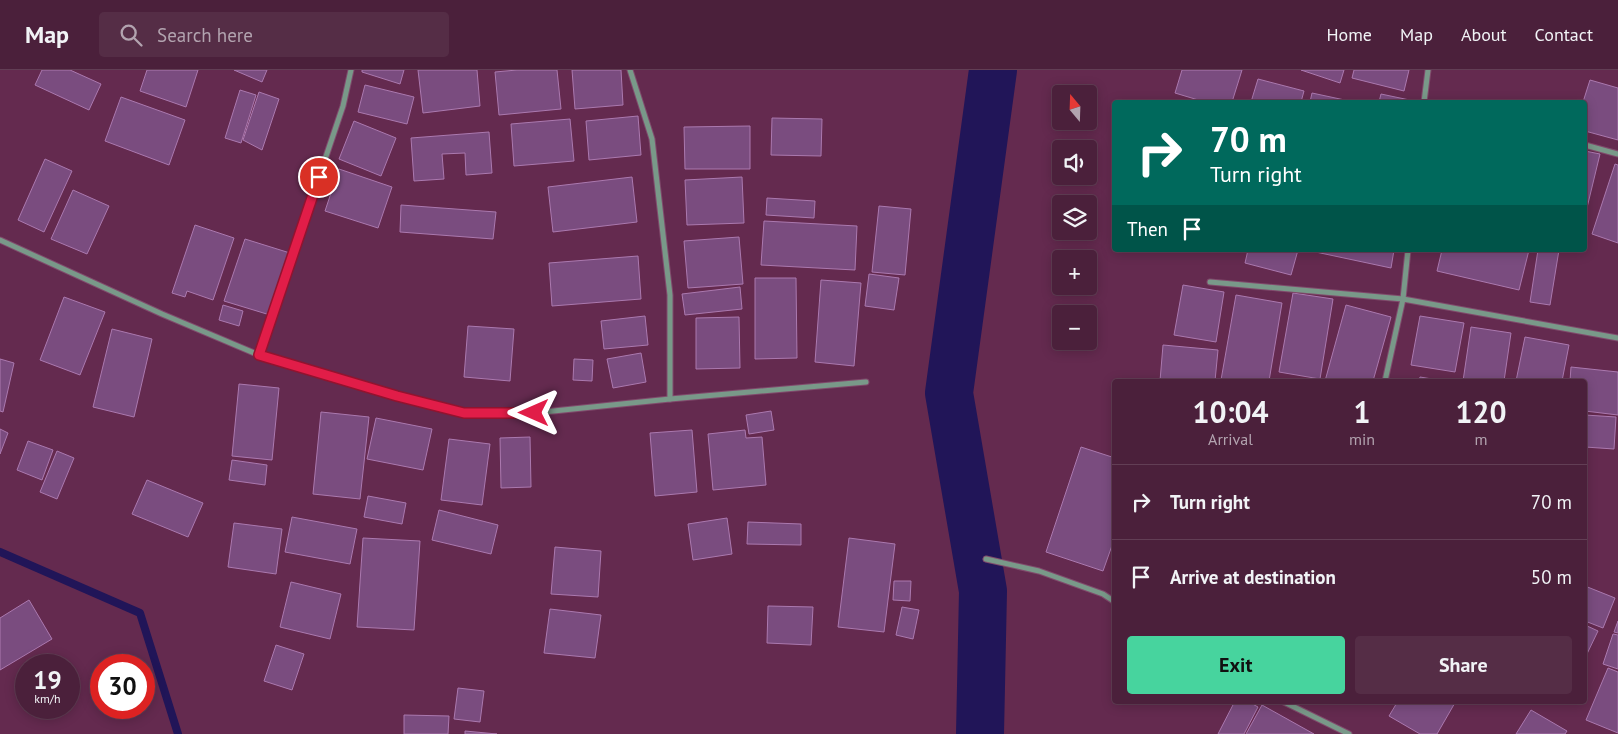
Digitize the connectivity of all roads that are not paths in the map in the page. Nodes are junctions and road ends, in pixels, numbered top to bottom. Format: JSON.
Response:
{"nodes":[{"id":1,"x":351,"y":70,"type":"edge"},
{"id":2,"x":630,"y":70,"type":"edge"},
{"id":3,"x":1428,"y":70,"type":"edge"},
{"id":4,"x":1424,"y":100,"type":"edge"},
{"id":5,"x":1587,"y":146,"type":"edge"},
{"id":6,"x":1618,"y":154,"type":"edge"},
{"id":7,"x":0,"y":240,"type":"edge"},
{"id":8,"x":1408,"y":252,"type":"edge"},
{"id":9,"x":1210,"y":282,"type":"dead end"},
{"id":10,"x":1403,"y":299,"type":"junction"},
{"id":11,"x":1618,"y":338,"type":"edge"},
{"id":12,"x":259,"y":355,"type":"junction"},
{"id":13,"x":1385,"y":379,"type":"edge"},
{"id":14,"x":866,"y":382,"type":"dead end"},
{"id":15,"x":670,"y":398,"type":"junction"},
{"id":16,"x":986,"y":559,"type":"dead end"},
{"id":17,"x":1112,"y":600,"type":"edge"},
{"id":18,"x":1288,"y":704,"type":"edge"},
{"id":19,"x":1348,"y":734,"type":"edge"}],
"edges":[{"from":1,"to":12,"type":"street"},
{"from":2,"to":15,"type":"street"},
{"from":3,"to":4,"type":"street"},
{"from":5,"to":6,"type":"street"},
{"from":7,"to":12,"type":"street"},
{"from":8,"to":10,"type":"street"},
{"from":9,"to":10,"type":"street"},
{"from":10,"to":11,"type":"street"},
{"from":10,"to":13,"type":"street"},
{"from":12,"to":15,"type":"street"},
{"from":14,"to":15,"type":"street"},
{"from":16,"to":17,"type":"street"},
{"from":18,"to":19,"type":"street"}]}
